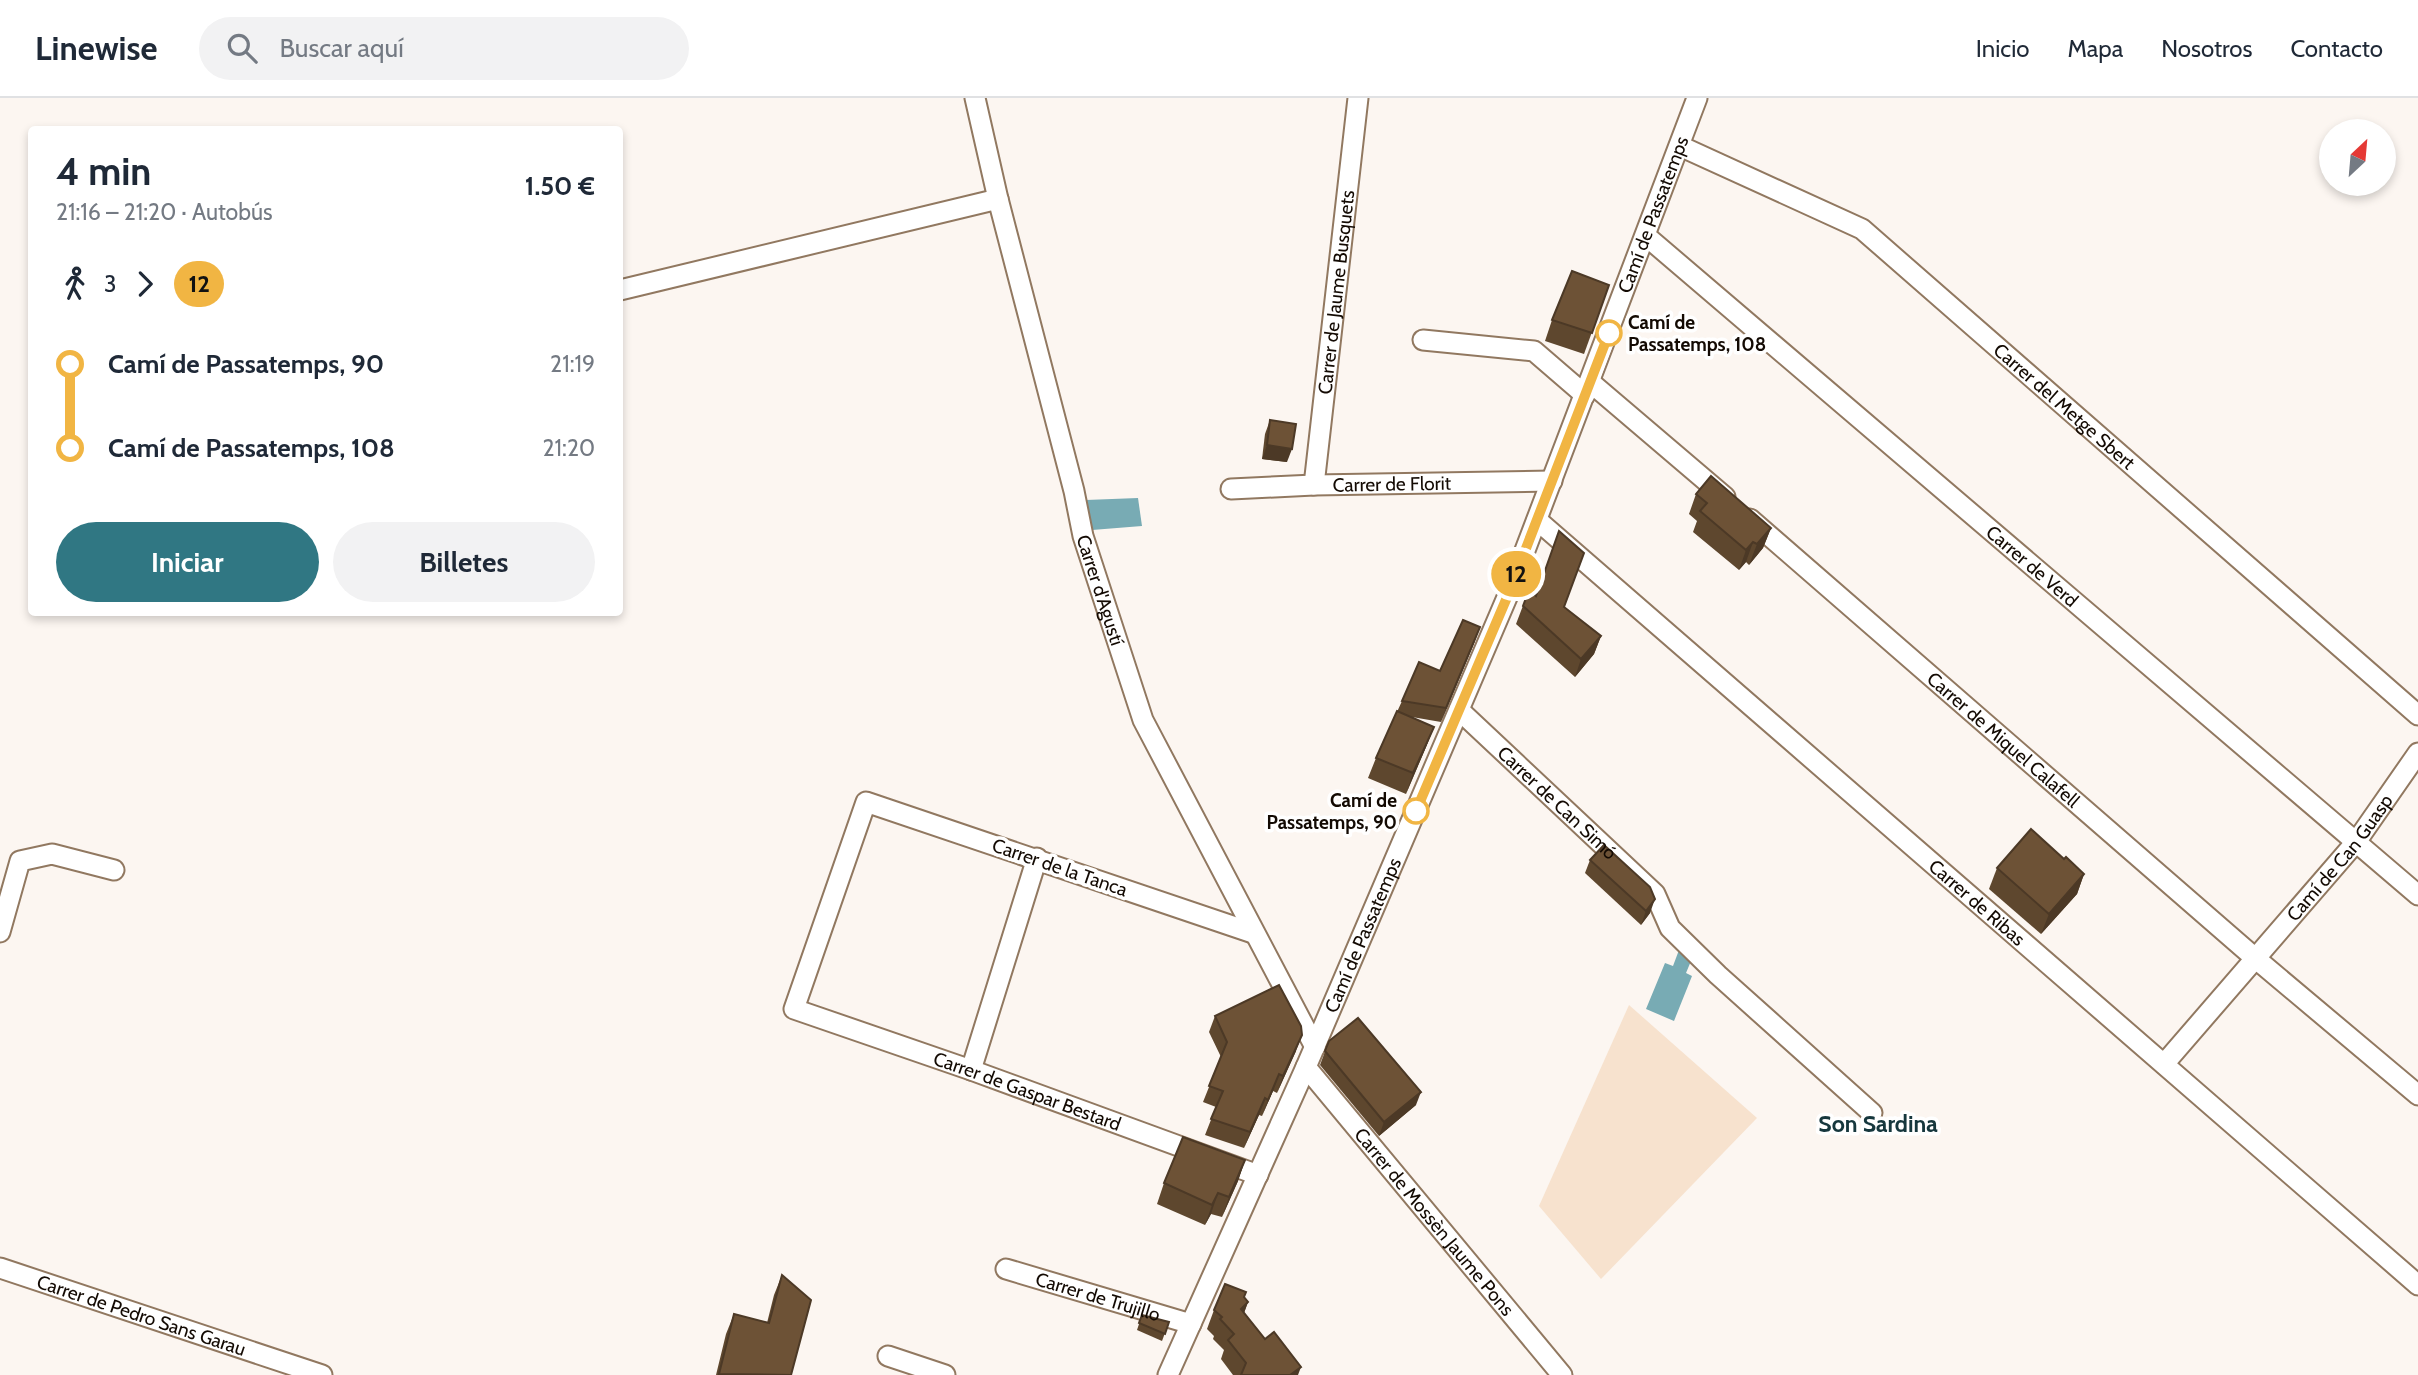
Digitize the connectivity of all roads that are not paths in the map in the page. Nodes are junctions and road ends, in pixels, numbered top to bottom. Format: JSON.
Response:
{"nodes":[{"id":1,"x":975,"y":98,"type":"edge"},
{"id":2,"x":1357,"y":98,"type":"edge"},
{"id":3,"x":1697,"y":98,"type":"edge"},
{"id":4,"x":1680,"y":146,"type":"junction"},
{"id":5,"x":998,"y":199,"type":"junction"},
{"id":6,"x":1646,"y":236,"type":"junction"},
{"id":7,"x":623,"y":289,"type":"edge"},
{"id":8,"x":1423,"y":340,"type":"dead end"},
{"id":9,"x":1587,"y":388,"type":"junction"},
{"id":10,"x":1552,"y":481,"type":"junction"},
{"id":11,"x":1314,"y":485,"type":"junction"},
{"id":12,"x":1231,"y":489,"type":"dead end"},
{"id":13,"x":1537,"y":520,"type":"junction"},
{"id":14,"x":1459,"y":710,"type":"junction"},
{"id":15,"x":2418,"y":715,"type":"edge"},
{"id":16,"x":2418,"y":753,"type":"edge"},
{"id":17,"x":2356,"y":842,"type":"junction"},
{"id":18,"x":1037,"y":859,"type":"junction"},
{"id":19,"x":114,"y":870,"type":"dead end"},
{"id":20,"x":2418,"y":895,"type":"edge"},
{"id":21,"x":0,"y":932,"type":"edge"},
{"id":22,"x":1253,"y":933,"type":"junction"},
{"id":23,"x":2256,"y":958,"type":"junction"},
{"id":24,"x":794,"y":1009,"type":"joint"},
{"id":25,"x":1315,"y":1048,"type":"junction"},
{"id":26,"x":2164,"y":1064,"type":"junction"},
{"id":27,"x":1306,"y":1067,"type":"junction"},
{"id":28,"x":971,"y":1070,"type":"junction"},
{"id":29,"x":2418,"y":1095,"type":"edge"},
{"id":30,"x":1872,"y":1113,"type":"dead end"},
{"id":31,"x":1258,"y":1175,"type":"junction"},
{"id":32,"x":0,"y":1268,"type":"edge"},
{"id":33,"x":1006,"y":1269,"type":"dead end"},
{"id":34,"x":2418,"y":1285,"type":"edge"},
{"id":35,"x":1191,"y":1324,"type":"junction"},
{"id":36,"x":888,"y":1356,"type":"dead end"},
{"id":37,"x":322,"y":1375,"type":"edge"},
{"id":38,"x":945,"y":1375,"type":"edge"},
{"id":39,"x":1168,"y":1375,"type":"edge"},
{"id":40,"x":1562,"y":1375,"type":"edge"}],
"edges":[{"from":1,"to":5,"type":"street","name":"Carrer d'Agustí"},
{"from":2,"to":11,"type":"street","name":"Carrer de Jaume Busquets"},
{"from":3,"to":4,"type":"street","name":"Camí de Passatemps"},
{"from":4,"to":6,"type":"street","name":"Camí de Passatemps"},
{"from":4,"to":15,"type":"street","name":"Carrer del Metge Sbert"},
{"from":5,"to":7,"type":"street"},
{"from":5,"to":22,"type":"street","name":"Carrer d'Agustí"},
{"from":6,"to":9,"type":"street","name":"Camí de Passatemps"},
{"from":6,"to":17,"type":"street","name":"Carrer de Verd"},
{"from":8,"to":9,"type":"street","name":"Carrer de Miquel Calafell"},
{"from":9,"to":10,"type":"street","name":"Camí de Passatemps"},
{"from":9,"to":23,"type":"street","name":"Carrer de Miquel Calafell"},
{"from":10,"to":11,"type":"street","name":"Carrer de Florit"},
{"from":10,"to":13,"type":"street","name":"Camí de Passatemps"},
{"from":11,"to":12,"type":"street","name":"Carrer de Florit"},
{"from":13,"to":14,"type":"street","name":"Camí de Passatemps"},
{"from":13,"to":26,"type":"street","name":"Carrer de Ribas"},
{"from":14,"to":25,"type":"street","name":"Camí de Passatemps"},
{"from":14,"to":30,"type":"street","name":"Carrer de Can Simó"},
{"from":16,"to":17,"type":"street","name":"Camí de Can Guasp"},
{"from":17,"to":20,"type":"street","name":"Carrer de Verd"},
{"from":17,"to":23,"type":"street","name":"Camí de Can Guasp"},
{"from":18,"to":22,"type":"street","name":"Carrer de la Tanca"},
{"from":18,"to":24,"type":"street","name":"Carrer de la Tanca"},
{"from":18,"to":28,"type":"street"},
{"from":19,"to":21,"type":"street"},
{"from":22,"to":25,"type":"street","name":"Carrer d'Agustí"},
{"from":23,"to":26,"type":"street","name":"Camí de Can Guasp"},
{"from":23,"to":29,"type":"street","name":"Carrer de Miquel Calafell"},
{"from":24,"to":28,"type":"street","name":"Carrer de Gaspar Bestard"},
{"from":25,"to":27,"type":"street","name":"Camí de Passatemps"},
{"from":26,"to":34,"type":"street","name":"Carrer de Ribas"},
{"from":27,"to":31,"type":"street","name":"Camí de Passatemps"},
{"from":27,"to":40,"type":"street","name":"Carrer de Mossèn Jaume Pons"},
{"from":28,"to":31,"type":"street","name":"Carrer de Gaspar Bestard"},
{"from":31,"to":35,"type":"street","name":"Camí de Passatemps"},
{"from":32,"to":37,"type":"street","name":"Carrer de Pedro Sans Garau"},
{"from":33,"to":35,"type":"street","name":"Carrer de Trujillo"},
{"from":35,"to":39,"type":"street","name":"Camí de Passatemps"},
{"from":36,"to":38,"type":"street"}]}
